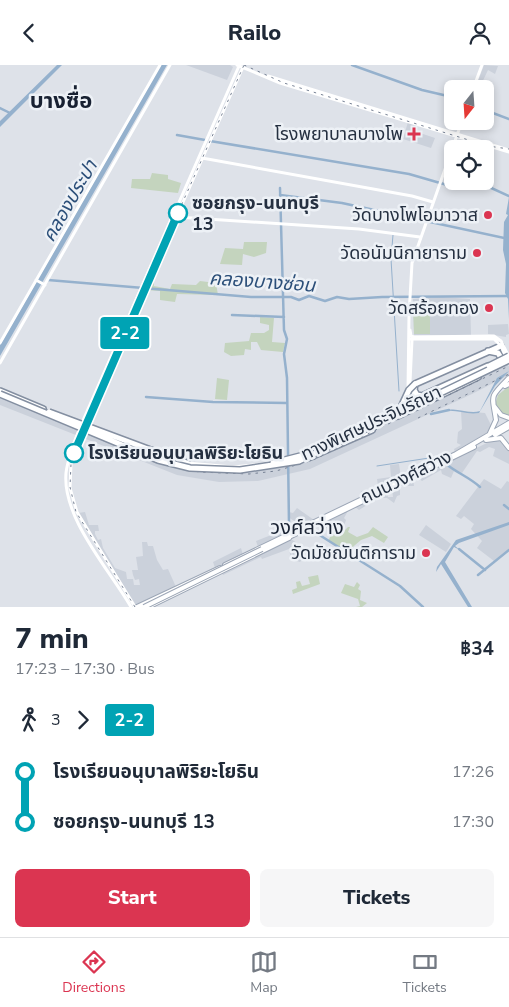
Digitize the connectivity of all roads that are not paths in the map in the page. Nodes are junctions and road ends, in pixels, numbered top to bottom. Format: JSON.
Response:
{"nodes":[{"id":1,"x":160,"y":65,"type":"edge"},
{"id":2,"x":171,"y":65,"type":"edge"},
{"id":3,"x":482,"y":65,"type":"edge"},
{"id":4,"x":240,"y":66,"type":"edge"},
{"id":5,"x":476,"y":80,"type":"edge"},
{"id":6,"x":459,"y":130,"type":"edge"},
{"id":7,"x":457,"y":135,"type":"junction"},
{"id":8,"x":206,"y":145,"type":"junction"},
{"id":9,"x":509,"y":151,"type":"edge"},
{"id":10,"x":202,"y":158,"type":"junction"},
{"id":11,"x":433,"y":201,"type":"junction"},
{"id":12,"x":175,"y":216,"type":"junction"},
{"id":13,"x":420,"y":237,"type":"junction"},
{"id":14,"x":36,"y":281,"type":"junction"},
{"id":15,"x":44,"y":284,"type":"junction"},
{"id":16,"x":410,"y":309,"type":"junction"},
{"id":17,"x":410,"y":338,"type":"junction"},
{"id":18,"x":459,"y":338,"type":"junction"},
{"id":19,"x":0,"y":343,"type":"edge"},
{"id":20,"x":502,"y":347,"type":"junction"},
{"id":21,"x":410,"y":350,"type":"junction"},
{"id":22,"x":487,"y":351,"type":"junction"},
{"id":23,"x":508,"y":358,"type":"edge"},
{"id":24,"x":0,"y":363,"type":"edge"},
{"id":25,"x":489,"y":368,"type":"junction"},
{"id":26,"x":508,"y":381,"type":"edge"},
{"id":27,"x":416,"y":384,"type":"junction"},
{"id":28,"x":0,"y":392,"type":"edge"},
{"id":29,"x":414,"y":400,"type":"junction"},
{"id":30,"x":394,"y":410,"type":"junction"},
{"id":31,"x":49,"y":412,"type":"junction"},
{"id":32,"x":509,"y":418,"type":"edge"},
{"id":33,"x":376,"y":423,"type":"junction"},
{"id":34,"x":83,"y":425,"type":"junction"},
{"id":35,"x":509,"y":425,"type":"edge"},
{"id":36,"x":485,"y":440,"type":"junction"},
{"id":37,"x":508,"y":448,"type":"edge"},
{"id":38,"x":159,"y":459,"type":"junction"},
{"id":39,"x":300,"y":461,"type":"junction"},
{"id":40,"x":282,"y":462,"type":"junction"},
{"id":41,"x":187,"y":463,"type":"junction"},
{"id":42,"x":293,"y":535,"type":"junction"},
{"id":43,"x":105,"y":563,"type":"junction"},
{"id":44,"x":220,"y":568,"type":"junction"},
{"id":45,"x":157,"y":600,"type":"junction"},
{"id":46,"x":131,"y":607,"type":"edge"},
{"id":47,"x":137,"y":607,"type":"edge"},
{"id":48,"x":144,"y":607,"type":"edge"},
{"id":49,"x":148,"y":607,"type":"edge"}],
"edges":[{"from":1,"to":14,"type":"main road"},
{"from":2,"to":15,"type":"main road"},
{"from":3,"to":5,"type":"main road"},
{"from":4,"to":7,"type":"main road"},
{"from":4,"to":8,"type":"main road"},
{"from":6,"to":7,"type":"main road"},
{"from":7,"to":9,"type":"main road"},
{"from":7,"to":11,"type":"main road"},
{"from":8,"to":10,"type":"main road"},
{"from":8,"to":12,"type":"main road"},
{"from":10,"to":11,"type":"main road"},
{"from":10,"to":12,"type":"main road"},
{"from":11,"to":13,"type":"main road"},
{"from":12,"to":13,"type":"main road"},
{"from":12,"to":34,"type":"main road"},
{"from":13,"to":16,"type":"main road"},
{"from":14,"to":15,"type":"main road"},
{"from":14,"to":19,"type":"main road"},
{"from":15,"to":24,"type":"main road"},
{"from":16,"to":17,"type":"main road"},
{"from":16,"to":18,"type":"main road"},
{"from":17,"to":18,"type":"main road"},
{"from":17,"to":21,"type":"main road"},
{"from":18,"to":20,"type":"main road"},
{"from":20,"to":22,"type":"highway"},
{"from":20,"to":23,"type":"main road"},
{"from":21,"to":29,"type":"main road"},
{"from":21,"to":30,"type":"main road"},
{"from":22,"to":27,"type":"highway"},
{"from":22,"to":29,"type":"highway"},
{"from":23,"to":25,"type":"highway","name":"ทางพิเศษประจิมรัถยา","bridge":true},
{"from":25,"to":27,"type":"highway"},
{"from":25,"to":31,"type":"highway","name":"ทางพิเศษประจิมรัถยา","bridge":true},
{"from":25,"to":33,"type":"highway","bridge":true},
{"from":25,"to":39,"type":"highway","name":"ทางพิเศษประจิมรัถยา","bridge":true},
{"from":26,"to":32,"type":"main road"},
{"from":26,"to":36,"type":"main road"},
{"from":27,"to":39,"type":"highway","bridge":true},
{"from":28,"to":31,"type":"highway","name":"ทางพิเศษประจิมรัถยา","bridge":true},
{"from":28,"to":34,"type":"main road"},
{"from":28,"to":39,"type":"highway","name":"ทางพิเศษประจิมรัถยา","bridge":true},
{"from":29,"to":30,"type":"highway"},
{"from":29,"to":33,"type":"main road"},
{"from":30,"to":40,"type":"main road","bridge":true},
{"from":31,"to":41,"type":"highway","bridge":true},
{"from":33,"to":40,"type":"main road","bridge":true},
{"from":34,"to":38,"type":"main road"},
{"from":34,"to":43,"type":"main road"},
{"from":35,"to":36,"type":"main road","name":"ถนนวงศ์สว่าง"},
{"from":36,"to":37,"type":"main road"},
{"from":36,"to":42,"type":"main road","name":"ถนนวงศ์สว่าง"},
{"from":36,"to":44,"type":"main road","name":"ถนนวงศ์สว่าง"},
{"from":38,"to":40,"type":"main road"},
{"from":38,"to":41,"type":"main road"},
{"from":40,"to":41,"type":"main road"},
{"from":42,"to":45,"type":"main road","name":"ถนนวงศ์สว่าง"},
{"from":42,"to":48,"type":"main road","name":"ถนนวงศ์สว่าง","bridge":true},
{"from":43,"to":46,"type":"main road"},
{"from":43,"to":47,"type":"main road"},
{"from":44,"to":45,"type":"main road","name":"ถนนวงศ์สว่าง"},
{"from":44,"to":47,"type":"main road","name":"ถนนวงศ์สว่าง","bridge":true},
{"from":45,"to":47,"type":"main road","name":"ถนนวงศ์สว่าง"},
{"from":45,"to":49,"type":"main road","name":"ถนนวงศ์สว่าง"}]}
